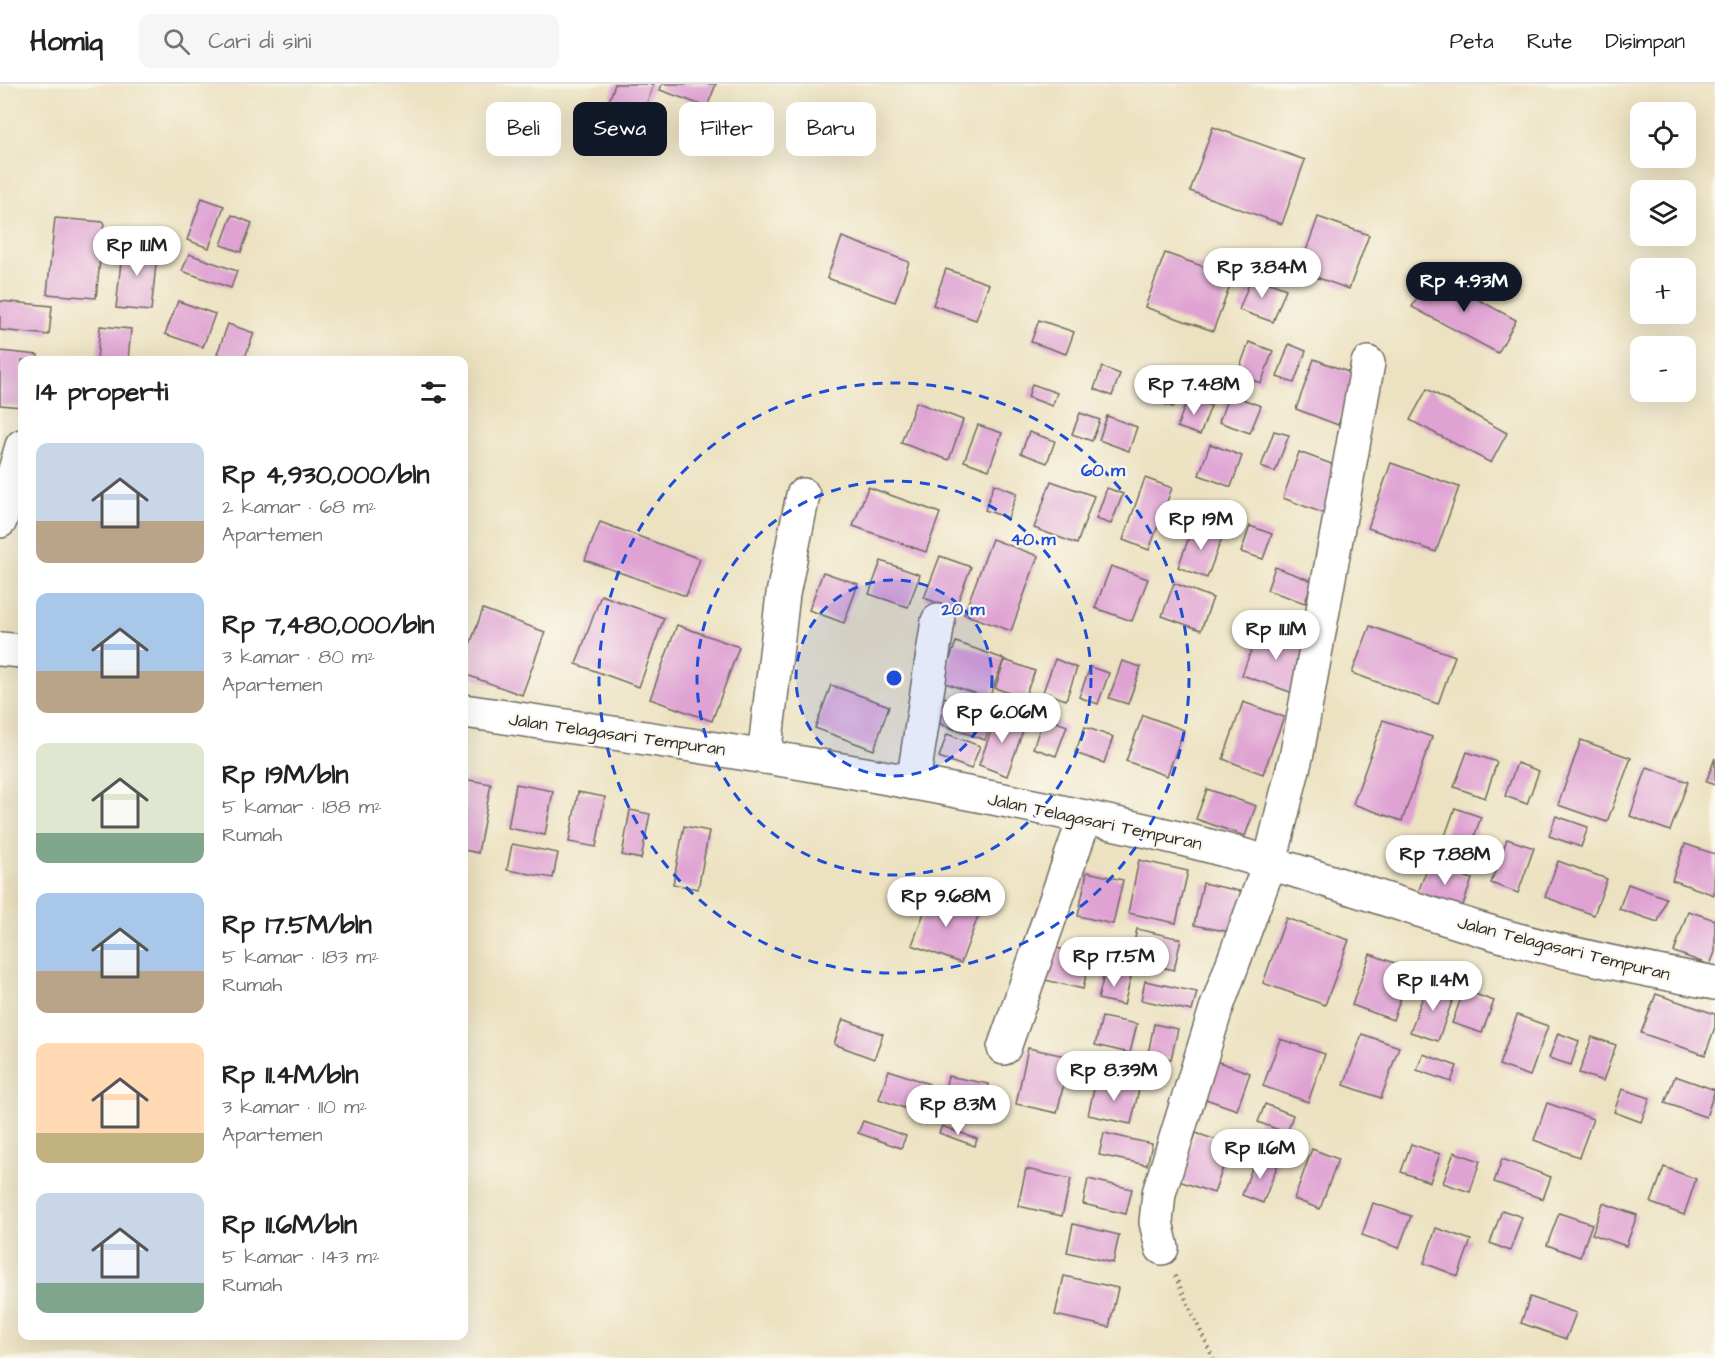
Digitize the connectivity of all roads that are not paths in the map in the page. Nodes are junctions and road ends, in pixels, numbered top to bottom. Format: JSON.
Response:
{"nodes":[{"id":1,"x":1368,"y":363,"type":"dead end"},
{"id":2,"x":18,"y":460,"type":"edge"},
{"id":3,"x":803,"y":495,"type":"dead end"},
{"id":4,"x":0,"y":521,"type":"edge"},
{"id":5,"x":938,"y":621,"type":"dead end"},
{"id":6,"x":0,"y":649,"type":"edge"},
{"id":7,"x":18,"y":651,"type":"edge"},
{"id":8,"x":468,"y":712,"type":"edge"},
{"id":9,"x":764,"y":757,"type":"junction"},
{"id":10,"x":913,"y":783,"type":"junction"},
{"id":11,"x":1085,"y":817,"type":"junction"},
{"id":12,"x":1270,"y":862,"type":"junction"},
{"id":13,"x":1715,"y":983,"type":"edge"},
{"id":14,"x":1004,"y":1048,"type":"dead end"},
{"id":15,"x":1162,"y":1248,"type":"road end"}],
"edges":[{"from":1,"to":12,"type":"street"},
{"from":2,"to":4,"type":"street"},
{"from":3,"to":9,"type":"street"},
{"from":5,"to":10,"type":"street"},
{"from":6,"to":7,"type":"street"},
{"from":8,"to":9,"type":"street","name":"Jalan Telagasari Tempuran"},
{"from":9,"to":10,"type":"street","name":"Jalan Telagasari Tempuran"},
{"from":10,"to":11,"type":"street","name":"Jalan Telagasari Tempuran"},
{"from":11,"to":12,"type":"street","name":"Jalan Telagasari Tempuran"},
{"from":11,"to":14,"type":"street"},
{"from":12,"to":13,"type":"street","name":"Jalan Telagasari Tempuran"},
{"from":12,"to":15,"type":"street"}]}
